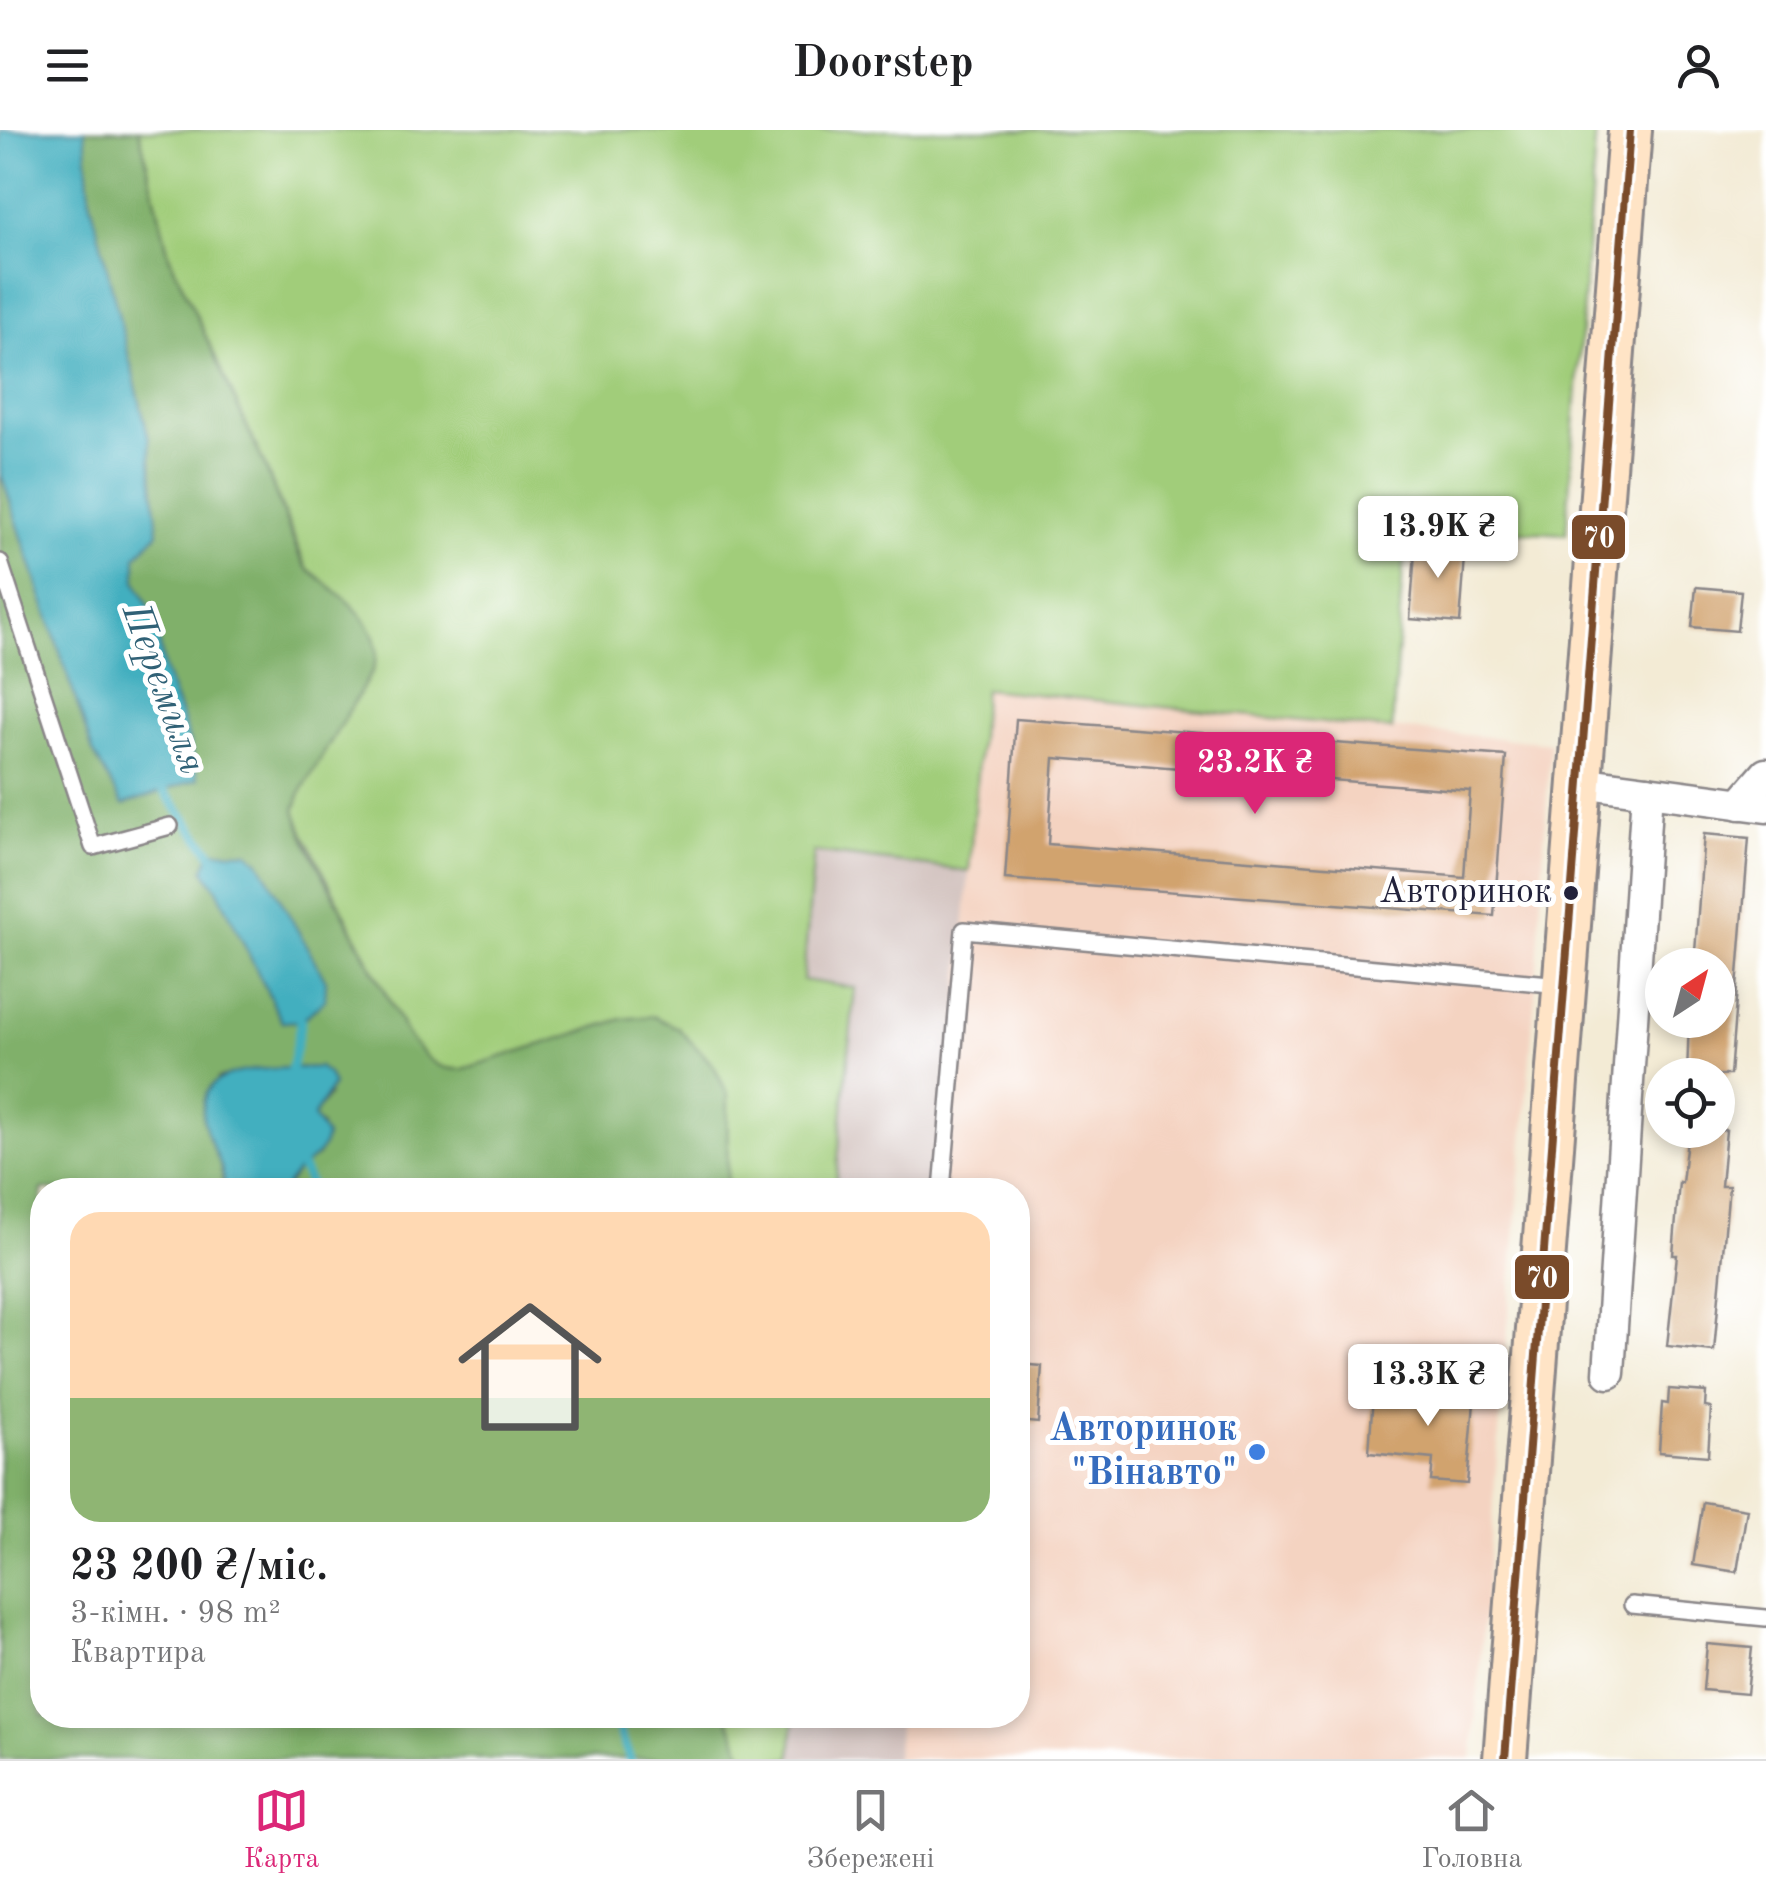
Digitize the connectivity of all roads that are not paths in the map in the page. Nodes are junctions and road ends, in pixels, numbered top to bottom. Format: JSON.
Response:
{"nodes":[{"id":1,"x":1630,"y":130,"type":"edge"},
{"id":2,"x":0,"y":562,"type":"edge"},
{"id":3,"x":1766,"y":774,"type":"edge"},
{"id":4,"x":1580,"y":782,"type":"junction"},
{"id":5,"x":1647,"y":791,"type":"junction"},
{"id":6,"x":1753,"y":806,"type":"edge"},
{"id":7,"x":170,"y":826,"type":"dead end"},
{"id":8,"x":1565,"y":985,"type":"junction"},
{"id":9,"x":943,"y":1178,"type":"edge"},
{"id":10,"x":1609,"y":1373,"type":"dead end"},
{"id":11,"x":1632,"y":1605,"type":"dead end"},
{"id":12,"x":1766,"y":1618,"type":"edge"},
{"id":13,"x":1506,"y":1759,"type":"edge"}],
"edges":[{"from":1,"to":4,"type":"main road"},
{"from":2,"to":7,"type":"lane"},
{"from":3,"to":6,"type":"street"},
{"from":4,"to":5,"type":"street"},
{"from":4,"to":8,"type":"main road"},
{"from":5,"to":6,"type":"street"},
{"from":5,"to":10,"type":"street"},
{"from":8,"to":9,"type":"lane"},
{"from":8,"to":13,"type":"main road"},
{"from":11,"to":12,"type":"lane"}]}
